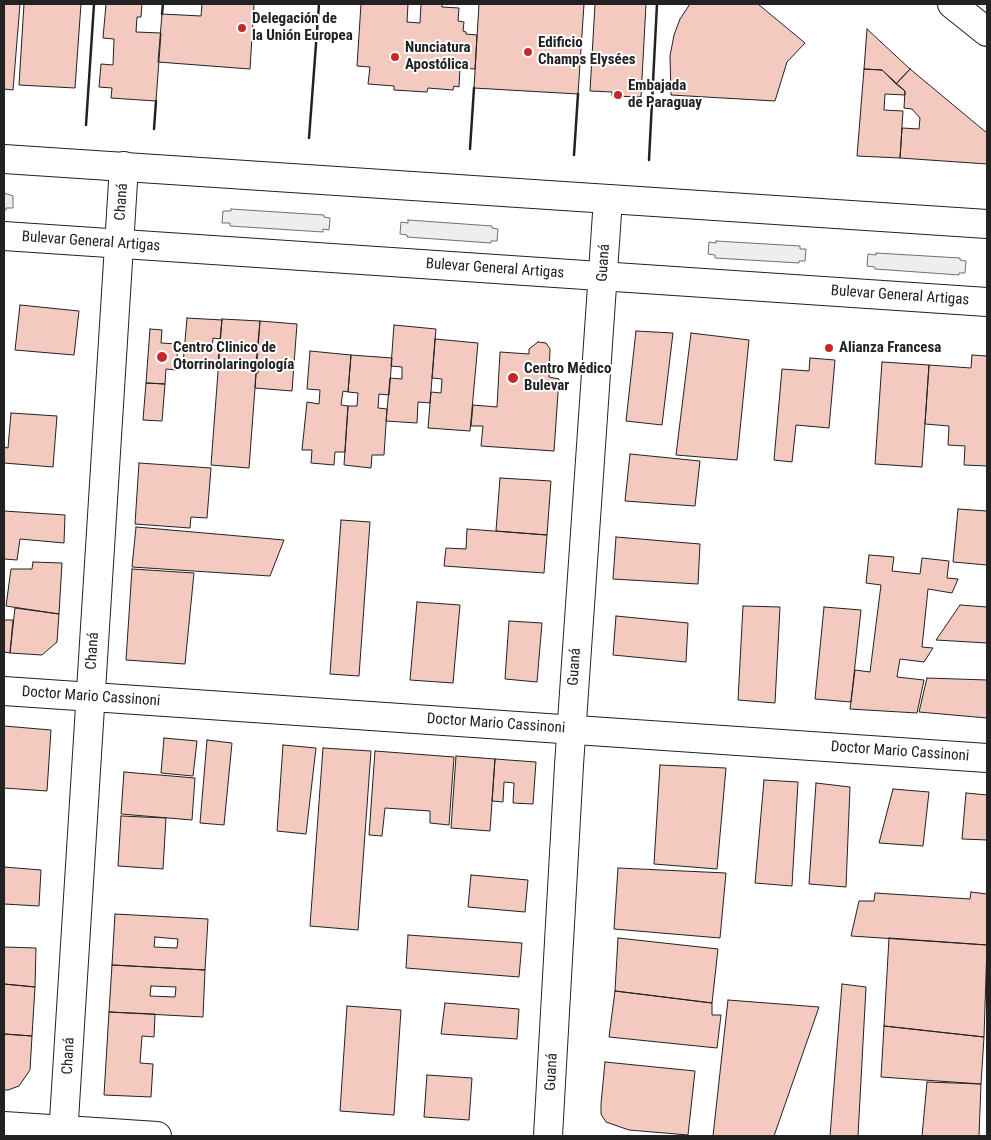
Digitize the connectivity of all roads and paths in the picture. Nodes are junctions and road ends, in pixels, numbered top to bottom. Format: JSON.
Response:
{"nodes":[{"id":1,"x":952,"y":4,"type":"edge"},
{"id":2,"x":987,"y":32,"type":"edge"},
{"id":3,"x":4,"y":159,"type":"edge"},
{"id":4,"x":124,"y":166,"type":"junction"},
{"id":5,"x":608,"y":199,"type":"junction"},
{"id":6,"x":987,"y":224,"type":"edge"},
{"id":7,"x":4,"y":236,"type":"edge"},
{"id":8,"x":119,"y":244,"type":"junction"},
{"id":9,"x":603,"y":277,"type":"junction"},
{"id":10,"x":987,"y":302,"type":"edge"},
{"id":11,"x":4,"y":691,"type":"edge"},
{"id":12,"x":90,"y":697,"type":"junction"},
{"id":13,"x":571,"y":729,"type":"junction"},
{"id":14,"x":987,"y":758,"type":"edge"},
{"id":15,"x":4,"y":1126,"type":"edge"},
{"id":16,"x":63,"y":1133,"type":"edge"},
{"id":17,"x":157,"y":1136,"type":"edge"},
{"id":18,"x":548,"y":1136,"type":"edge"}],
"edges":[{"from":1,"to":2,"type":"street"},
{"from":3,"to":4,"type":"street"},
{"from":4,"to":5,"type":"street"},
{"from":4,"to":8,"type":"street","name":"Chaná"},
{"from":5,"to":6,"type":"street"},
{"from":5,"to":9,"type":"street","name":"Guaná"},
{"from":7,"to":8,"type":"street","name":"Bulevar General Artigas"},
{"from":8,"to":9,"type":"street","name":"Bulevar General Artigas"},
{"from":8,"to":12,"type":"street","name":"Chaná"},
{"from":9,"to":10,"type":"street","name":"Bulevar General Artigas"},
{"from":9,"to":13,"type":"street","name":"Guaná"},
{"from":11,"to":12,"type":"street","name":"Doctor Mario Cassinoni"},
{"from":12,"to":13,"type":"street","name":"Doctor Mario Cassinoni"},
{"from":12,"to":16,"type":"street","name":"Chaná"},
{"from":13,"to":14,"type":"street","name":"Doctor Mario Cassinoni"},
{"from":13,"to":18,"type":"street","name":"Guaná"},
{"from":15,"to":16,"type":"street"},
{"from":16,"to":17,"type":"street"}]}
